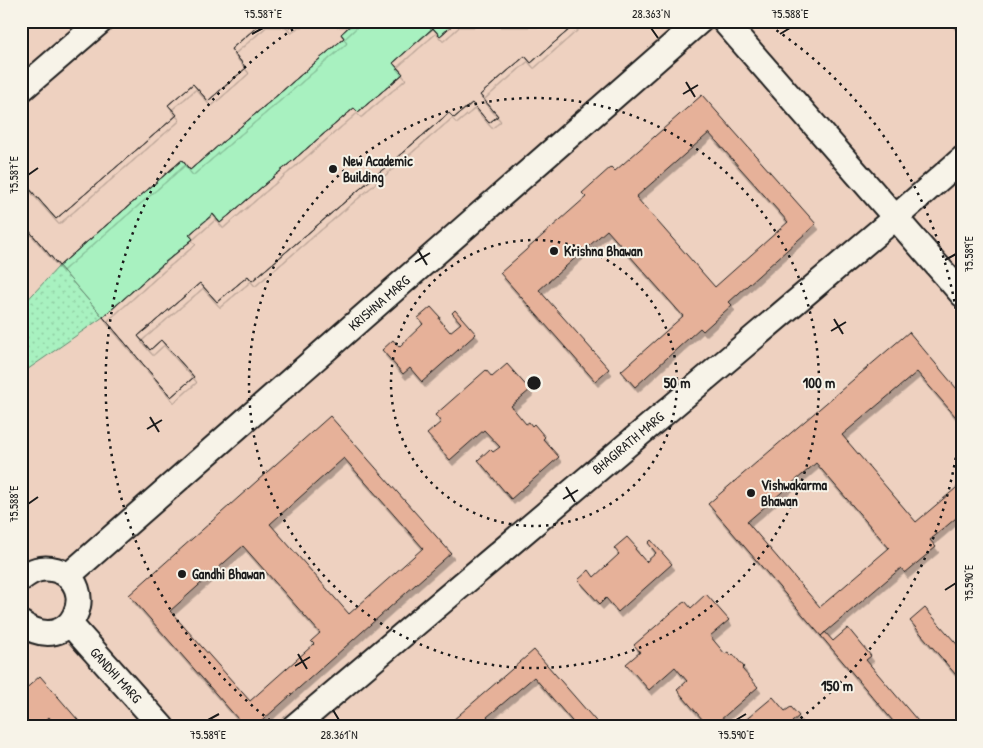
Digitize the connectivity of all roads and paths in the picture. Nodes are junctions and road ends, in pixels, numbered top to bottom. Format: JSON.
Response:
{"nodes":[{"id":1,"x":101,"y":21,"type":"edge"},
{"id":2,"x":724,"y":21,"type":"edge"},
{"id":3,"x":695,"y":25,"type":"edge"},
{"id":4,"x":21,"y":90,"type":"edge"},
{"id":5,"x":962,"y":158,"type":"edge"},
{"id":6,"x":896,"y":217,"type":"junction"},
{"id":7,"x":962,"y":294,"type":"edge"},
{"id":8,"x":23,"y":575,"type":"edge"},
{"id":9,"x":68,"y":576,"type":"junction"},
{"id":10,"x":21,"y":623,"type":"edge"},
{"id":11,"x":70,"y":624,"type":"junction"},
{"id":12,"x":162,"y":727,"type":"edge"},
{"id":13,"x":294,"y":727,"type":"edge"}],
"edges":[{"from":1,"to":4,"type":"lane"},
{"from":2,"to":6,"type":"lane"},
{"from":3,"to":9,"type":"lane","name":"KRISHNA MARG"},
{"from":5,"to":6,"type":"lane","name":"BHAGIRATH MARG"},
{"from":6,"to":7,"type":"lane"},
{"from":6,"to":13,"type":"lane","name":"BHAGIRATH MARG"},
{"from":8,"to":9,"type":"lane"},
{"from":9,"to":11,"type":"lane"},
{"from":10,"to":11,"type":"lane"},
{"from":11,"to":12,"type":"lane","name":"GANDHI MARG"}]}
